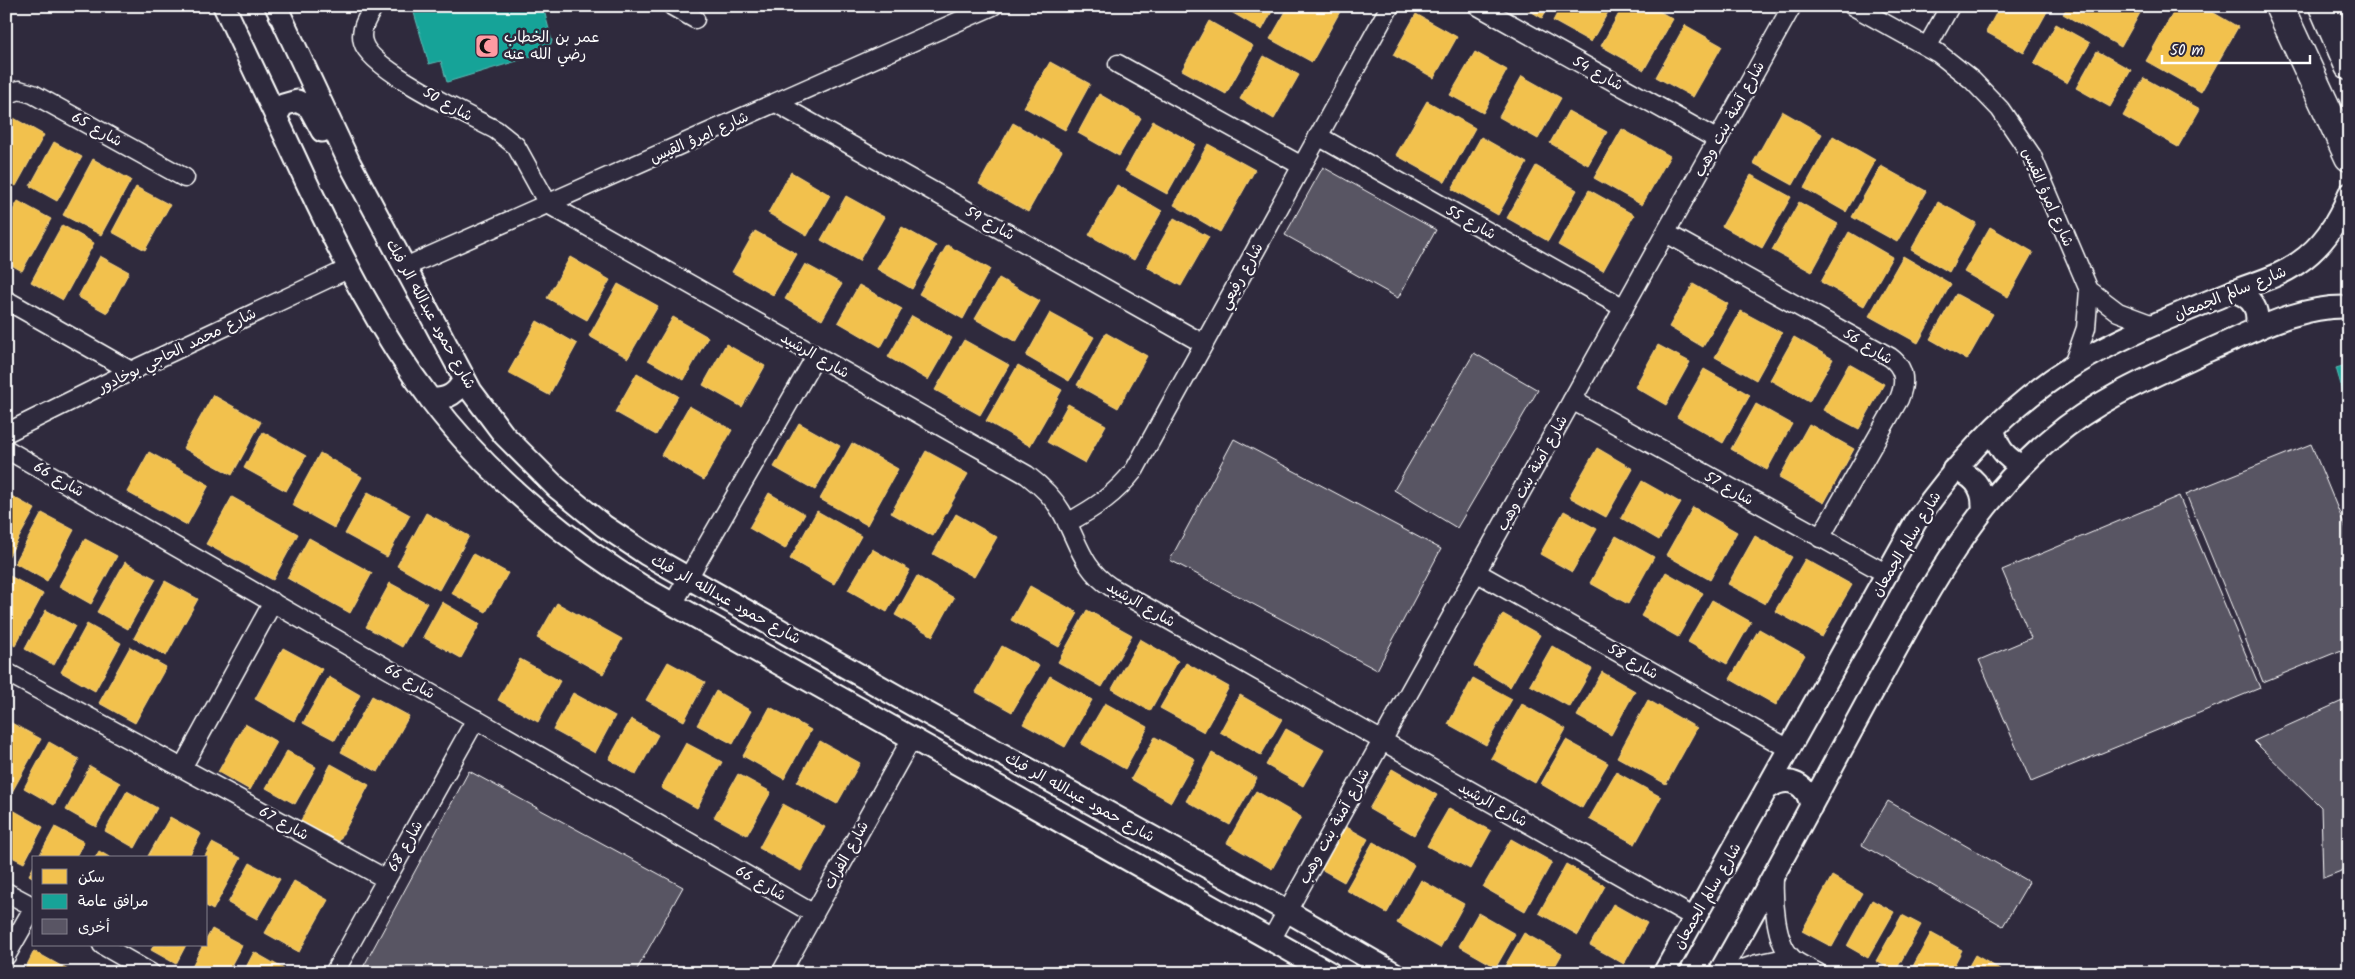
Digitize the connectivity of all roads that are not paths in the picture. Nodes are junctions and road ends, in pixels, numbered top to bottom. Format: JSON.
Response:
{"nodes":[{"id":1,"x":224,"y":6,"type":"edge"},
{"id":2,"x":276,"y":6,"type":"edge"},
{"id":3,"x":374,"y":6,"type":"edge"},
{"id":4,"x":672,"y":6,"type":"edge"},
{"id":5,"x":992,"y":6,"type":"edge"},
{"id":6,"x":1390,"y":6,"type":"edge"},
{"id":7,"x":1478,"y":6,"type":"edge"},
{"id":8,"x":1792,"y":6,"type":"edge"},
{"id":9,"x":1853,"y":6,"type":"edge"},
{"id":10,"x":1950,"y":6,"type":"edge"},
{"id":11,"x":2279,"y":6,"type":"edge"},
{"id":12,"x":2323,"y":6,"type":"edge"},
{"id":13,"x":695,"y":19,"type":"dead end"},
{"id":14,"x":1927,"y":47,"type":"junction"},
{"id":15,"x":1118,"y":64,"type":"dead end"},
{"id":16,"x":2349,"y":66,"type":"edge"},
{"id":17,"x":6,"y":95,"type":"edge"},
{"id":18,"x":776,"y":103,"type":"junction"},
{"id":19,"x":276,"y":117,"type":"junction"},
{"id":20,"x":1318,"y":136,"type":"junction"},
{"id":21,"x":1718,"y":140,"type":"junction"},
{"id":22,"x":2349,"y":157,"type":"edge"},
{"id":23,"x":350,"y":164,"type":"junction"},
{"id":24,"x":1302,"y":166,"type":"junction"},
{"id":25,"x":186,"y":178,"type":"dead end"},
{"id":26,"x":2349,"y":194,"type":"edge"},
{"id":27,"x":548,"y":204,"type":"junction"},
{"id":28,"x":1666,"y":233,"type":"junction"},
{"id":29,"x":405,"y":267,"type":"junction"},
{"id":30,"x":348,"y":269,"type":"junction"},
{"id":31,"x":2090,"y":290,"type":"junction"},
{"id":32,"x":2234,"y":291,"type":"junction"},
{"id":33,"x":6,"y":300,"type":"edge"},
{"id":34,"x":2349,"y":307,"type":"edge"},
{"id":35,"x":1624,"y":308,"type":"junction"},
{"id":36,"x":2152,"y":325,"type":"junction"},
{"id":37,"x":2255,"y":330,"type":"junction"},
{"id":38,"x":1204,"y":344,"type":"junction"},
{"id":39,"x":816,"y":356,"type":"junction"},
{"id":40,"x":2073,"y":365,"type":"junction"},
{"id":41,"x":132,"y":371,"type":"junction"},
{"id":42,"x":464,"y":379,"type":"junction"},
{"id":43,"x":430,"y":399,"type":"junction"},
{"id":44,"x":1572,"y":400,"type":"junction"},
{"id":45,"x":1994,"y":428,"type":"junction"},
{"id":46,"x":6,"y":433,"type":"edge"},
{"id":47,"x":6,"y":449,"type":"edge"},
{"id":48,"x":2022,"y":466,"type":"junction"},
{"id":49,"x":1953,"y":470,"type":"junction"},
{"id":50,"x":1983,"y":508,"type":"junction"},
{"id":51,"x":1068,"y":523,"type":"junction"},
{"id":52,"x":1820,"y":538,"type":"junction"},
{"id":53,"x":1476,"y":572,"type":"junction"},
{"id":54,"x":1887,"y":574,"type":"junction"},
{"id":55,"x":688,"y":578,"type":"junction"},
{"id":56,"x":273,"y":602,"type":"junction"},
{"id":57,"x":673,"y":604,"type":"junction"},
{"id":58,"x":6,"y":672,"type":"edge"},
{"id":59,"x":476,"y":719,"type":"junction"},
{"id":60,"x":912,"y":738,"type":"junction"},
{"id":61,"x":1381,"y":741,"type":"junction"},
{"id":62,"x":1789,"y":749,"type":"junction"},
{"id":63,"x":182,"y":768,"type":"junction"},
{"id":64,"x":1770,"y":787,"type":"junction"},
{"id":65,"x":1810,"y":806,"type":"junction"},
{"id":66,"x":1774,"y":878,"type":"junction"},
{"id":67,"x":386,"y":879,"type":"junction"},
{"id":68,"x":6,"y":892,"type":"edge"},
{"id":69,"x":32,"y":906,"type":"edge"},
{"id":70,"x":32,"y":910,"type":"edge"},
{"id":71,"x":1287,"y":911,"type":"junction"},
{"id":72,"x":814,"y":914,"type":"junction"},
{"id":73,"x":1695,"y":918,"type":"junction"},
{"id":74,"x":1271,"y":940,"type":"junction"},
{"id":75,"x":104,"y":946,"type":"edge"},
{"id":76,"x":6,"y":956,"type":"edge"},
{"id":77,"x":1791,"y":957,"type":"junction"},
{"id":78,"x":151,"y":973,"type":"edge"},
{"id":79,"x":334,"y":973,"type":"edge"},
{"id":80,"x":781,"y":973,"type":"edge"},
{"id":81,"x":1330,"y":973,"type":"edge"},
{"id":82,"x":1394,"y":973,"type":"edge"},
{"id":83,"x":1664,"y":973,"type":"edge"},
{"id":84,"x":1719,"y":973,"type":"edge"},
{"id":85,"x":1732,"y":973,"type":"edge"},
{"id":86,"x":1818,"y":973,"type":"edge"}],
"edges":[{"from":1,"to":19,"type":"street","name":"شارع حمود عبدالله الر فبك"},
{"from":2,"to":23,"type":"street","name":"شارع حمود عبدالله الر فبك"},
{"from":3,"to":27,"type":"street","name":"شارع 50"},
{"from":4,"to":13,"type":"street"},
{"from":5,"to":18,"type":"street","name":"شارع امرؤ القيس"},
{"from":6,"to":20,"type":"street","name":"شارع رفيعي"},
{"from":7,"to":21,"type":"street","name":"شارع 54"},
{"from":8,"to":21,"type":"street","name":"شارع آمنة بنت وهب"},
{"from":9,"to":14,"type":"street","name":"شارع امرؤ القيس"},
{"from":10,"to":14,"type":"street"},
{"from":11,"to":22,"type":"main road"},
{"from":12,"to":16,"type":"main road"},
{"from":14,"to":31,"type":"street","name":"شارع امرؤ القيس"},
{"from":15,"to":24,"type":"street"},
{"from":17,"to":25,"type":"street","name":"شارع 65"},
{"from":18,"to":27,"type":"street","name":"شارع امرؤ القيس"},
{"from":18,"to":38,"type":"street","name":"شارع 59"},
{"from":19,"to":23,"type":"street"},
{"from":19,"to":30,"type":"street","name":"شارع حمود عبدالله الر فبك"},
{"from":20,"to":24,"type":"street","name":"شارع رفيعي"},
{"from":20,"to":35,"type":"street","name":"شارع 55"},
{"from":21,"to":28,"type":"street","name":"شارع آمنة بنت وهب"},
{"from":23,"to":29,"type":"street","name":"شارع حمود عبدالله الر فبك"},
{"from":24,"to":38,"type":"street","name":"شارع رفيعي"},
{"from":26,"to":32,"type":"street","name":"شارع سالم الجمعان"},
{"from":27,"to":29,"type":"street","name":"شارع امرؤ القيس"},
{"from":27,"to":39,"type":"street","name":"شارع الرشيد"},
{"from":28,"to":35,"type":"street","name":"شارع آمنة بنت وهب"},
{"from":28,"to":52,"type":"street","name":"شارع 56"},
{"from":29,"to":42,"type":"street","name":"شارع حمود عبدالله الر فبك"},
{"from":30,"to":41,"type":"street","name":"شارع محمد الحاجي بوخادور"},
{"from":30,"to":43,"type":"street","name":"شارع حمود عبدالله الر فبك"},
{"from":31,"to":36,"type":"street","name":"شارع امرؤ القيس"},
{"from":31,"to":40,"type":"street","name":"شارع امرؤ القيس"},
{"from":32,"to":36,"type":"street","name":"شارع سالم الجمعان"},
{"from":32,"to":37,"type":"street"},
{"from":33,"to":41,"type":"street"},
{"from":34,"to":37,"type":"street"},
{"from":35,"to":44,"type":"street","name":"شارع آمنة بنت وهب"},
{"from":36,"to":40,"type":"street","name":"شارع سالم الجمعان"},
{"from":37,"to":48,"type":"street"},
{"from":38,"to":51,"type":"street","name":"شارع رفيعي"},
{"from":39,"to":51,"type":"street","name":"شارع الرشيد"},
{"from":39,"to":55,"type":"street"},
{"from":40,"to":45,"type":"street","name":"شارع سالم الجمعان"},
{"from":41,"to":46,"type":"street","name":"شارع محمد الحاجي بوخادور"},
{"from":42,"to":43,"type":"street"},
{"from":42,"to":55,"type":"street","name":"شارع حمود عبدالله الر فبك"},
{"from":43,"to":57,"type":"street","name":"شارع حمود عبدالله الر فبك"},
{"from":44,"to":52,"type":"street","name":"شارع 57"},
{"from":44,"to":53,"type":"street","name":"شارع آمنة بنت وهب"},
{"from":45,"to":48,"type":"street"},
{"from":45,"to":49,"type":"street","name":"شارع سالم الجمعان"},
{"from":47,"to":56,"type":"street","name":"شارع 66"},
{"from":48,"to":50,"type":"street"},
{"from":49,"to":50,"type":"street"},
{"from":49,"to":54,"type":"street","name":"شارع سالم الجمعان"},
{"from":50,"to":65,"type":"street"},
{"from":51,"to":61,"type":"street","name":"شارع الرشيد"},
{"from":52,"to":54,"type":"street","name":"شارع 57"},
{"from":53,"to":61,"type":"street","name":"شارع آمنة بنت وهب"},
{"from":53,"to":62,"type":"street","name":"شارع 58"},
{"from":54,"to":62,"type":"street","name":"شارع سالم الجمعان"},
{"from":55,"to":57,"type":"street"},
{"from":55,"to":71,"type":"street","name":"شارع حمود عبدالله الر فبك"},
{"from":56,"to":59,"type":"street","name":"شارع 66"},
{"from":56,"to":63,"type":"street"},
{"from":57,"to":60,"type":"street","name":"شارع حمود عبدالله الر فبك"},
{"from":58,"to":63,"type":"street","name":"شارع 67"},
{"from":59,"to":67,"type":"street","name":"شارع 68"},
{"from":59,"to":72,"type":"street","name":"شارع 66"},
{"from":60,"to":72,"type":"street","name":"شارع الفرات"},
{"from":60,"to":74,"type":"street","name":"شارع حمود عبدالله الر فبك"},
{"from":61,"to":71,"type":"street","name":"شارع آمنة بنت وهب"},
{"from":61,"to":73,"type":"street","name":"شارع الرشيد"},
{"from":62,"to":64,"type":"street","name":"شارع سالم الجمعان"},
{"from":63,"to":67,"type":"street","name":"شارع 67"},
{"from":64,"to":65,"type":"street"},
{"from":64,"to":73,"type":"street","name":"شارع سالم الجمعان"},
{"from":65,"to":66,"type":"street"},
{"from":66,"to":77,"type":"street"},
{"from":66,"to":84,"type":"street"},
{"from":67,"to":79,"type":"street","name":"شارع 68"},
{"from":68,"to":69,"type":"street"},
{"from":70,"to":76,"type":"street"},
{"from":71,"to":74,"type":"street","name":"شارع آمنة بنت وهب"},
{"from":71,"to":82,"type":"street","name":"شارع حمود عبدالله الر فبك"},
{"from":72,"to":80,"type":"street","name":"شارع الفرات"},
{"from":73,"to":83,"type":"street","name":"شارع سالم الجمعان"},
{"from":74,"to":81,"type":"street","name":"شارع حمود عبدالله الر فبك"},
{"from":75,"to":78,"type":"street"},
{"from":77,"to":85,"type":"street"},
{"from":77,"to":86,"type":"street"}]}
